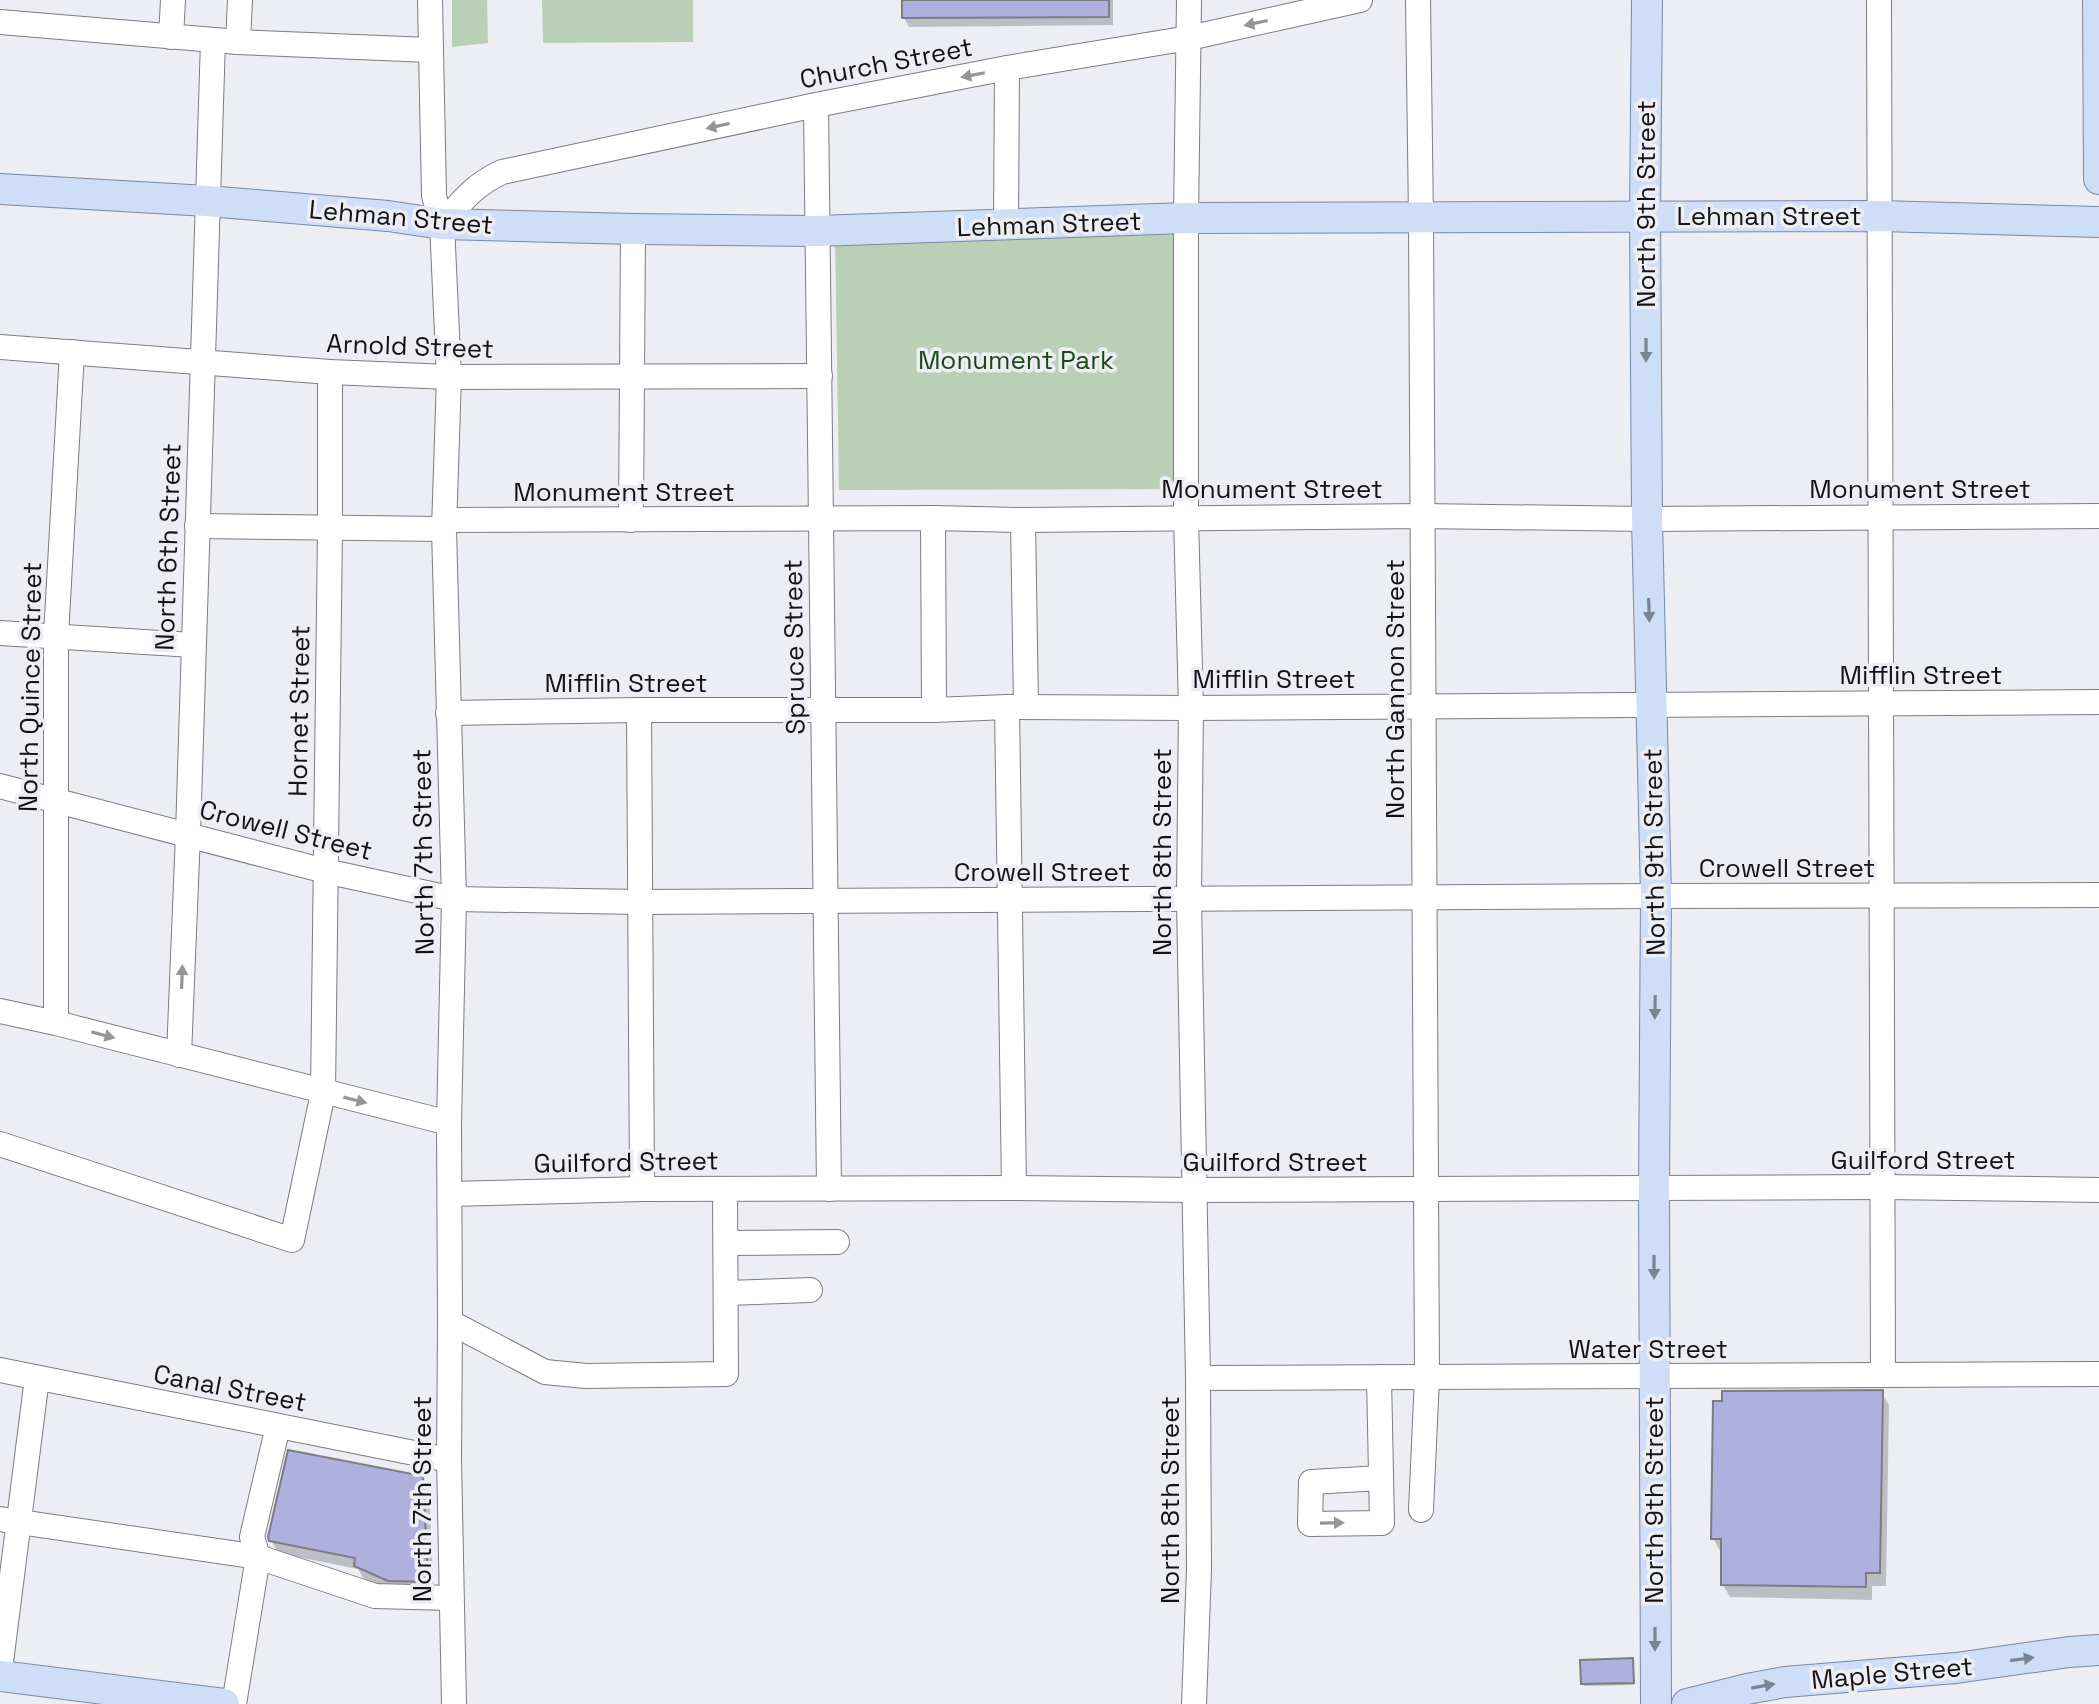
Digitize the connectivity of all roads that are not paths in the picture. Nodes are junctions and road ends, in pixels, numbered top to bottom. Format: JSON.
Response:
{"nodes":[{"id":1,"x":173,"y":0,"type":"edge"},
{"id":2,"x":240,"y":0,"type":"edge"},
{"id":3,"x":430,"y":0,"type":"edge"},
{"id":4,"x":1189,"y":0,"type":"edge"},
{"id":5,"x":1360,"y":0,"type":"edge"},
{"id":6,"x":1418,"y":0,"type":"edge"},
{"id":7,"x":1647,"y":0,"type":"edge"},
{"id":8,"x":1879,"y":0,"type":"edge"},
{"id":9,"x":2098,"y":0,"type":"edge"},
{"id":10,"x":0,"y":22,"type":"edge"},
{"id":11,"x":171,"y":37,"type":"junction"},
{"id":12,"x":1189,"y":38,"type":"junction"},
{"id":13,"x":213,"y":40,"type":"junction"},
{"id":14,"x":238,"y":42,"type":"junction"},
{"id":15,"x":430,"y":50,"type":"junction"},
{"id":16,"x":1007,"y":68,"type":"junction"},
{"id":17,"x":816,"y":105,"type":"junction"},
{"id":18,"x":2099,"y":179,"type":"edge"},
{"id":19,"x":0,"y":189,"type":"edge"},
{"id":20,"x":207,"y":201,"type":"junction"},
{"id":21,"x":1645,"y":216,"type":"junction"},
{"id":22,"x":1880,"y":216,"type":"junction"},
{"id":23,"x":1186,"y":218,"type":"junction"},
{"id":24,"x":1421,"y":218,"type":"junction"},
{"id":25,"x":2099,"y":222,"type":"edge"},
{"id":26,"x":442,"y":224,"type":"junction"},
{"id":27,"x":1006,"y":226,"type":"junction"},
{"id":28,"x":633,"y":229,"type":"junction"},
{"id":29,"x":817,"y":231,"type":"junction"},
{"id":30,"x":0,"y":347,"type":"edge"},
{"id":31,"x":72,"y":352,"type":"junction"},
{"id":32,"x":202,"y":363,"type":"junction"},
{"id":33,"x":330,"y":372,"type":"junction"},
{"id":34,"x":820,"y":376,"type":"junction"},
{"id":35,"x":449,"y":377,"type":"junction"},
{"id":36,"x":631,"y":377,"type":"junction"},
{"id":37,"x":1422,"y":516,"type":"junction"},
{"id":38,"x":2099,"y":516,"type":"edge"},
{"id":39,"x":1186,"y":517,"type":"junction"},
{"id":40,"x":933,"y":518,"type":"junction"},
{"id":41,"x":1881,"y":518,"type":"junction"},
{"id":42,"x":821,"y":519,"type":"junction"},
{"id":43,"x":1647,"y":519,"type":"junction"},
{"id":44,"x":631,"y":520,"type":"junction"},
{"id":45,"x":1023,"y":520,"type":"junction"},
{"id":46,"x":444,"y":525,"type":"junction"},
{"id":47,"x":197,"y":526,"type":"junction"},
{"id":48,"x":330,"y":527,"type":"junction"},
{"id":49,"x":0,"y":633,"type":"edge"},
{"id":50,"x":56,"y":636,"type":"junction"},
{"id":51,"x":193,"y":645,"type":"junction"},
{"id":52,"x":2099,"y":702,"type":"edge"},
{"id":53,"x":1881,"y":703,"type":"junction"},
{"id":54,"x":1652,"y":705,"type":"junction"},
{"id":55,"x":1424,"y":706,"type":"junction"},
{"id":56,"x":1017,"y":707,"type":"junction"},
{"id":57,"x":1191,"y":708,"type":"junction"},
{"id":58,"x":639,"y":710,"type":"junction"},
{"id":59,"x":823,"y":710,"type":"junction"},
{"id":60,"x":934,"y":710,"type":"junction"},
{"id":61,"x":448,"y":713,"type":"junction"},
{"id":62,"x":0,"y":786,"type":"edge"},
{"id":63,"x":56,"y":801,"type":"junction"},
{"id":64,"x":188,"y":834,"type":"junction"},
{"id":65,"x":325,"y":871,"type":"junction"},
{"id":66,"x":2099,"y":895,"type":"edge"},
{"id":67,"x":1656,"y":896,"type":"junction"},
{"id":68,"x":1882,"y":896,"type":"junction"},
{"id":69,"x":1424,"y":898,"type":"junction"},
{"id":70,"x":454,"y":899,"type":"junction"},
{"id":71,"x":1010,"y":900,"type":"junction"},
{"id":72,"x":1189,"y":900,"type":"junction"},
{"id":73,"x":826,"y":901,"type":"junction"},
{"id":74,"x":640,"y":902,"type":"junction"},
{"id":75,"x":0,"y":1011,"type":"edge"},
{"id":76,"x":56,"y":1023,"type":"junction"},
{"id":77,"x":179,"y":1055,"type":"junction"},
{"id":78,"x":323,"y":1093,"type":"junction"},
{"id":79,"x":449,"y":1123,"type":"junction"},
{"id":80,"x":0,"y":1144,"type":"edge"},
{"id":81,"x":1883,"y":1187,"type":"junction"},
{"id":82,"x":1014,"y":1188,"type":"junction"},
{"id":83,"x":642,"y":1189,"type":"junction"},
{"id":84,"x":725,"y":1189,"type":"junction"},
{"id":85,"x":829,"y":1189,"type":"junction"},
{"id":86,"x":1426,"y":1189,"type":"junction"},
{"id":87,"x":1654,"y":1189,"type":"junction"},
{"id":88,"x":1193,"y":1190,"type":"junction"},
{"id":89,"x":2099,"y":1190,"type":"edge"},
{"id":90,"x":450,"y":1194,"type":"junction"},
{"id":91,"x":837,"y":1242,"type":"dead end"},
{"id":92,"x":726,"y":1243,"type":"junction"},
{"id":93,"x":810,"y":1290,"type":"dead end"},
{"id":94,"x":726,"y":1293,"type":"junction"},
{"id":95,"x":450,"y":1322,"type":"junction"},
{"id":96,"x":0,"y":1370,"type":"edge"},
{"id":97,"x":2099,"y":1374,"type":"edge"},
{"id":98,"x":1883,"y":1375,"type":"junction"},
{"id":99,"x":1379,"y":1377,"type":"junction"},
{"id":100,"x":1427,"y":1377,"type":"junction"},
{"id":101,"x":1654,"y":1377,"type":"junction"},
{"id":102,"x":37,"y":1378,"type":"junction"},
{"id":103,"x":1198,"y":1378,"type":"junction"},
{"id":104,"x":278,"y":1426,"type":"junction"},
{"id":105,"x":449,"y":1460,"type":"junction"},
{"id":106,"x":1381,"y":1478,"type":"dead end"},
{"id":107,"x":1421,"y":1510,"type":"dead end"},
{"id":108,"x":9,"y":1520,"type":"edge"},
{"id":109,"x":258,"y":1557,"type":"junction"},
{"id":110,"x":450,"y":1598,"type":"junction"},
{"id":111,"x":2099,"y":1628,"type":"edge"},
{"id":112,"x":2099,"y":1650,"type":"edge"},
{"id":113,"x":2069,"y":1652,"type":"junction"},
{"id":114,"x":0,"y":1670,"type":"edge"},
{"id":115,"x":0,"y":1676,"type":"edge"},
{"id":116,"x":224,"y":1704,"type":"edge"},
{"id":117,"x":234,"y":1704,"type":"edge"},
{"id":118,"x":454,"y":1704,"type":"edge"},
{"id":119,"x":1194,"y":1704,"type":"edge"},
{"id":120,"x":1656,"y":1704,"type":"edge"},
{"id":121,"x":1687,"y":1704,"type":"edge"}],
"edges":[{"from":1,"to":11,"type":"street"},
{"from":2,"to":14,"type":"street"},
{"from":3,"to":15,"type":"street","name":"North 7th Street"},
{"from":4,"to":12,"type":"street","name":"North 8th Street"},
{"from":5,"to":12,"type":"street","name":"Church Street","one_way":true},
{"from":6,"to":24,"type":"street","name":"North Gannon Street"},
{"from":7,"to":21,"type":"main road","name":"North 9th Street"},
{"from":8,"to":22,"type":"street"},
{"from":9,"to":18,"type":"main road"},
{"from":10,"to":11,"type":"street"},
{"from":11,"to":13,"type":"street"},
{"from":12,"to":16,"type":"street","name":"Church Street"},
{"from":12,"to":23,"type":"street","name":"North 8th Street"},
{"from":13,"to":14,"type":"street"},
{"from":13,"to":20,"type":"street","name":"North 6th Street"},
{"from":14,"to":15,"type":"street"},
{"from":15,"to":26,"type":"street","name":"North 7th Street"},
{"from":16,"to":17,"type":"street","name":"Church Street","one_way":true},
{"from":16,"to":27,"type":"street"},
{"from":17,"to":26,"type":"street","name":"Church Street","one_way":true},
{"from":17,"to":29,"type":"street","name":"Spruce Street"},
{"from":19,"to":20,"type":"main road","name":"Lehman Street"},
{"from":20,"to":26,"type":"main road","name":"Lehman Street"},
{"from":20,"to":32,"type":"street","name":"North 6th Street"},
{"from":21,"to":22,"type":"main road","name":"Lehman Street"},
{"from":21,"to":24,"type":"main road","name":"Lehman Street"},
{"from":21,"to":43,"type":"main road","name":"North 9th Street","one_way":true},
{"from":22,"to":25,"type":"main road","name":"Lehman Street"},
{"from":22,"to":41,"type":"street"},
{"from":23,"to":24,"type":"main road","name":"Lehman Street"},
{"from":23,"to":27,"type":"main road","name":"Lehman Street"},
{"from":23,"to":39,"type":"street","name":"North 8th Street"},
{"from":24,"to":37,"type":"street","name":"North Gannon Street"},
{"from":26,"to":28,"type":"main road","name":"Lehman Street"},
{"from":26,"to":35,"type":"street","name":"North 7th Street"},
{"from":27,"to":29,"type":"main road","name":"Lehman Street"},
{"from":28,"to":29,"type":"main road","name":"Lehman Street"},
{"from":28,"to":36,"type":"street"},
{"from":29,"to":34,"type":"street","name":"Spruce Street"},
{"from":30,"to":31,"type":"street","name":"Arnold Street"},
{"from":31,"to":32,"type":"street","name":"Arnold Street"},
{"from":31,"to":50,"type":"street","name":"North Quince Street"},
{"from":32,"to":33,"type":"street","name":"Arnold Street"},
{"from":32,"to":47,"type":"street","name":"North 6th Street"},
{"from":33,"to":35,"type":"street","name":"Arnold Street"},
{"from":33,"to":48,"type":"street","name":"Hornet Street"},
{"from":34,"to":36,"type":"street","name":"Arnold Street"},
{"from":34,"to":42,"type":"street","name":"Spruce Street"},
{"from":35,"to":36,"type":"street","name":"Arnold Street"},
{"from":35,"to":46,"type":"street","name":"North 7th Street"},
{"from":36,"to":44,"type":"street"},
{"from":37,"to":39,"type":"street","name":"Monument Street"},
{"from":37,"to":43,"type":"street","name":"Monument Street"},
{"from":37,"to":55,"type":"street","name":"North Gannon Street"},
{"from":38,"to":41,"type":"street","name":"Monument Street"},
{"from":39,"to":45,"type":"street","name":"Monument Street"},
{"from":39,"to":57,"type":"street","name":"North 8th Street"},
{"from":40,"to":42,"type":"street","name":"Monument Street"},
{"from":40,"to":45,"type":"street","name":"Monument Street"},
{"from":40,"to":60,"type":"street"},
{"from":41,"to":43,"type":"street","name":"Monument Street"},
{"from":41,"to":53,"type":"street"},
{"from":42,"to":44,"type":"street","name":"Monument Street"},
{"from":42,"to":59,"type":"street","name":"Spruce Street"},
{"from":43,"to":54,"type":"main road","name":"North 9th Street","one_way":true},
{"from":44,"to":46,"type":"street","name":"Monument Street"},
{"from":45,"to":56,"type":"street"},
{"from":46,"to":48,"type":"street","name":"Monument Street"},
{"from":46,"to":61,"type":"street","name":"North 7th Street"},
{"from":47,"to":48,"type":"street","name":"Monument Street"},
{"from":47,"to":51,"type":"street","name":"North 6th Street"},
{"from":48,"to":65,"type":"street","name":"Hornet Street"},
{"from":49,"to":50,"type":"street"},
{"from":50,"to":51,"type":"street"},
{"from":50,"to":63,"type":"street","name":"North Quince Street"},
{"from":51,"to":64,"type":"street","name":"North 6th Street"},
{"from":52,"to":53,"type":"street","name":"Mifflin Street"},
{"from":53,"to":54,"type":"street","name":"Mifflin Street"},
{"from":53,"to":68,"type":"street"},
{"from":54,"to":55,"type":"street","name":"Mifflin Street"},
{"from":54,"to":67,"type":"main road","name":"North 9th Street"},
{"from":55,"to":57,"type":"street","name":"Mifflin Street"},
{"from":55,"to":69,"type":"street","name":"North Gannon Street"},
{"from":56,"to":57,"type":"street","name":"Mifflin Street"},
{"from":56,"to":60,"type":"street","name":"Mifflin Street"},
{"from":56,"to":71,"type":"street"},
{"from":57,"to":72,"type":"street","name":"North 8th Street"},
{"from":58,"to":59,"type":"street","name":"Mifflin Street"},
{"from":58,"to":61,"type":"street","name":"Mifflin Street"},
{"from":58,"to":74,"type":"street"},
{"from":59,"to":60,"type":"street","name":"Mifflin Street"},
{"from":59,"to":73,"type":"street","name":"Spruce Street"},
{"from":61,"to":70,"type":"street","name":"North 7th Street"},
{"from":62,"to":63,"type":"street","name":"Crowell Street"},
{"from":63,"to":64,"type":"street","name":"Crowell Street"},
{"from":63,"to":76,"type":"street","name":"North Quince Street"},
{"from":64,"to":65,"type":"street","name":"Crowell Street"},
{"from":77,"to":64,"type":"street","name":"North 6th Street","one_way":true},
{"from":65,"to":70,"type":"street","name":"Crowell Street"},
{"from":65,"to":78,"type":"street","name":"Hornet Street"},
{"from":66,"to":68,"type":"street","name":"Crowell Street"},
{"from":67,"to":68,"type":"street","name":"Crowell Street"},
{"from":67,"to":69,"type":"street","name":"Crowell Street"},
{"from":67,"to":87,"type":"main road","name":"North 9th Street","one_way":true},
{"from":68,"to":81,"type":"street"},
{"from":69,"to":72,"type":"street","name":"Crowell Street"},
{"from":69,"to":86,"type":"street","name":"North Gannon Street"},
{"from":70,"to":74,"type":"street","name":"Crowell Street"},
{"from":70,"to":79,"type":"street","name":"North 7th Street"},
{"from":71,"to":72,"type":"street","name":"Crowell Street"},
{"from":71,"to":73,"type":"street","name":"Crowell Street"},
{"from":71,"to":82,"type":"street"},
{"from":72,"to":88,"type":"street","name":"North 8th Street"},
{"from":73,"to":74,"type":"street","name":"Crowell Street"},
{"from":73,"to":85,"type":"street","name":"Spruce Street"},
{"from":74,"to":83,"type":"street"},
{"from":75,"to":76,"type":"street"},
{"from":76,"to":77,"type":"street","one_way":true},
{"from":77,"to":78,"type":"street"},
{"from":78,"to":79,"type":"street","one_way":true},
{"from":78,"to":80,"type":"street","name":"Hornet Street"},
{"from":79,"to":90,"type":"street","name":"North 7th Street"},
{"from":81,"to":87,"type":"street","name":"Guilford Street"},
{"from":81,"to":89,"type":"street","name":"Guilford Street"},
{"from":81,"to":98,"type":"street"},
{"from":82,"to":85,"type":"street","name":"Guilford Street"},
{"from":82,"to":88,"type":"street","name":"Guilford Street"},
{"from":83,"to":84,"type":"street","name":"Guilford Street"},
{"from":83,"to":90,"type":"street","name":"Guilford Street"},
{"from":84,"to":85,"type":"street","name":"Guilford Street"},
{"from":84,"to":92,"type":"street"},
{"from":86,"to":87,"type":"street","name":"Guilford Street"},
{"from":86,"to":88,"type":"street","name":"Guilford Street"},
{"from":86,"to":100,"type":"street","name":"North Gannon Street"},
{"from":87,"to":101,"type":"main road","name":"North 9th Street","one_way":true},
{"from":88,"to":103,"type":"street","name":"North 8th Street"},
{"from":90,"to":95,"type":"street","name":"North 7th Street"},
{"from":91,"to":92,"type":"street"},
{"from":92,"to":94,"type":"street"},
{"from":93,"to":94,"type":"street"},
{"from":94,"to":95,"type":"street"},
{"from":95,"to":105,"type":"street","name":"North 7th Street"},
{"from":96,"to":102,"type":"street","name":"Canal Street"},
{"from":97,"to":98,"type":"street","name":"Water Street"},
{"from":98,"to":101,"type":"street","name":"Water Street"},
{"from":99,"to":100,"type":"street","name":"Water Street"},
{"from":99,"to":103,"type":"street","name":"Water Street"},
{"from":99,"to":106,"type":"street"},
{"from":100,"to":101,"type":"street","name":"Water Street"},
{"from":100,"to":107,"type":"street","name":"North Gannon Street"},
{"from":101,"to":120,"type":"main road","name":"North 9th Street","one_way":true},
{"from":102,"to":104,"type":"street","name":"Canal Street"},
{"from":102,"to":108,"type":"street"},
{"from":103,"to":119,"type":"street","name":"North 8th Street"},
{"from":104,"to":105,"type":"street","name":"Canal Street"},
{"from":104,"to":109,"type":"street"},
{"from":105,"to":110,"type":"street","name":"North 7th Street"},
{"from":108,"to":109,"type":"street"},
{"from":108,"to":114,"type":"street"},
{"from":109,"to":110,"type":"street"},
{"from":109,"to":117,"type":"street"},
{"from":110,"to":118,"type":"street","name":"North 7th Street"},
{"from":111,"to":113,"type":"main road"},
{"from":112,"to":113,"type":"main road","name":"Maple Street"},
{"from":121,"to":113,"type":"main road","name":"Maple Street","one_way":true},
{"from":115,"to":116,"type":"main road"}]}
